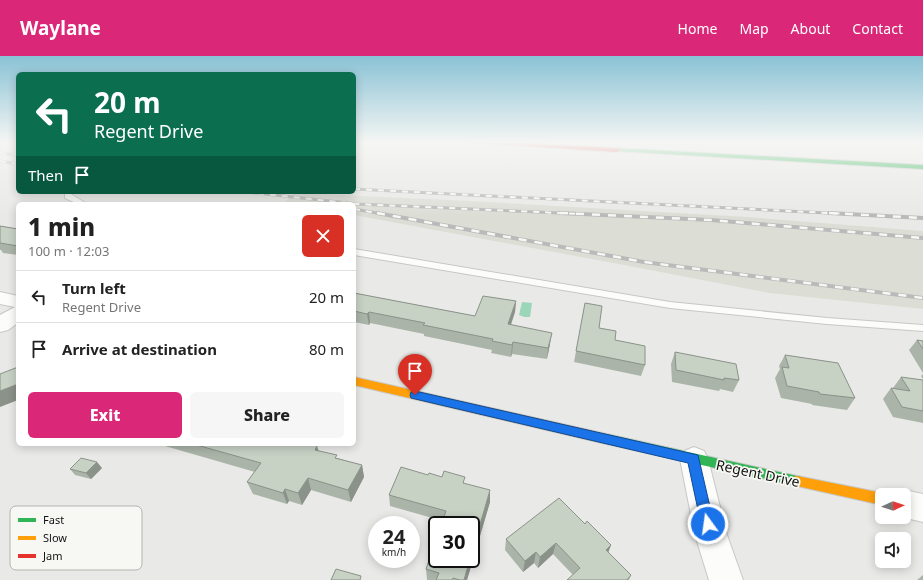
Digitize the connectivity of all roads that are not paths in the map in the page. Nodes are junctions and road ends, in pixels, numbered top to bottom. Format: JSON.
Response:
{"nodes":[{"id":1,"x":68,"y":196,"type":"dead end"},
{"id":2,"x":79,"y":202,"type":"edge"},
{"id":3,"x":356,"y":252,"type":"edge"},
{"id":4,"x":0,"y":298,"type":"edge"},
{"id":5,"x":16,"y":302,"type":"edge"},
{"id":6,"x":16,"y":314,"type":"edge"},
{"id":7,"x":0,"y":325,"type":"edge"},
{"id":8,"x":923,"y":328,"type":"edge"},
{"id":9,"x":356,"y":381,"type":"edge"},
{"id":10,"x":694,"y":459,"type":"junction"},
{"id":11,"x":875,"y":498,"type":"edge"},
{"id":12,"x":911,"y":505,"type":"edge"},
{"id":13,"x":923,"y":508,"type":"edge"},
{"id":14,"x":726,"y":580,"type":"edge"}],
"edges":[{"from":1,"to":2,"type":"lane"},
{"from":3,"to":8,"type":"lane"},
{"from":4,"to":5,"type":"street"},
{"from":6,"to":7,"type":"street"},
{"from":9,"to":10,"type":"main road","name":"Regent Drive"},
{"from":10,"to":11,"type":"main road","name":"Regent Drive"},
{"from":10,"to":14,"type":"street"},
{"from":12,"to":13,"type":"street"}]}
